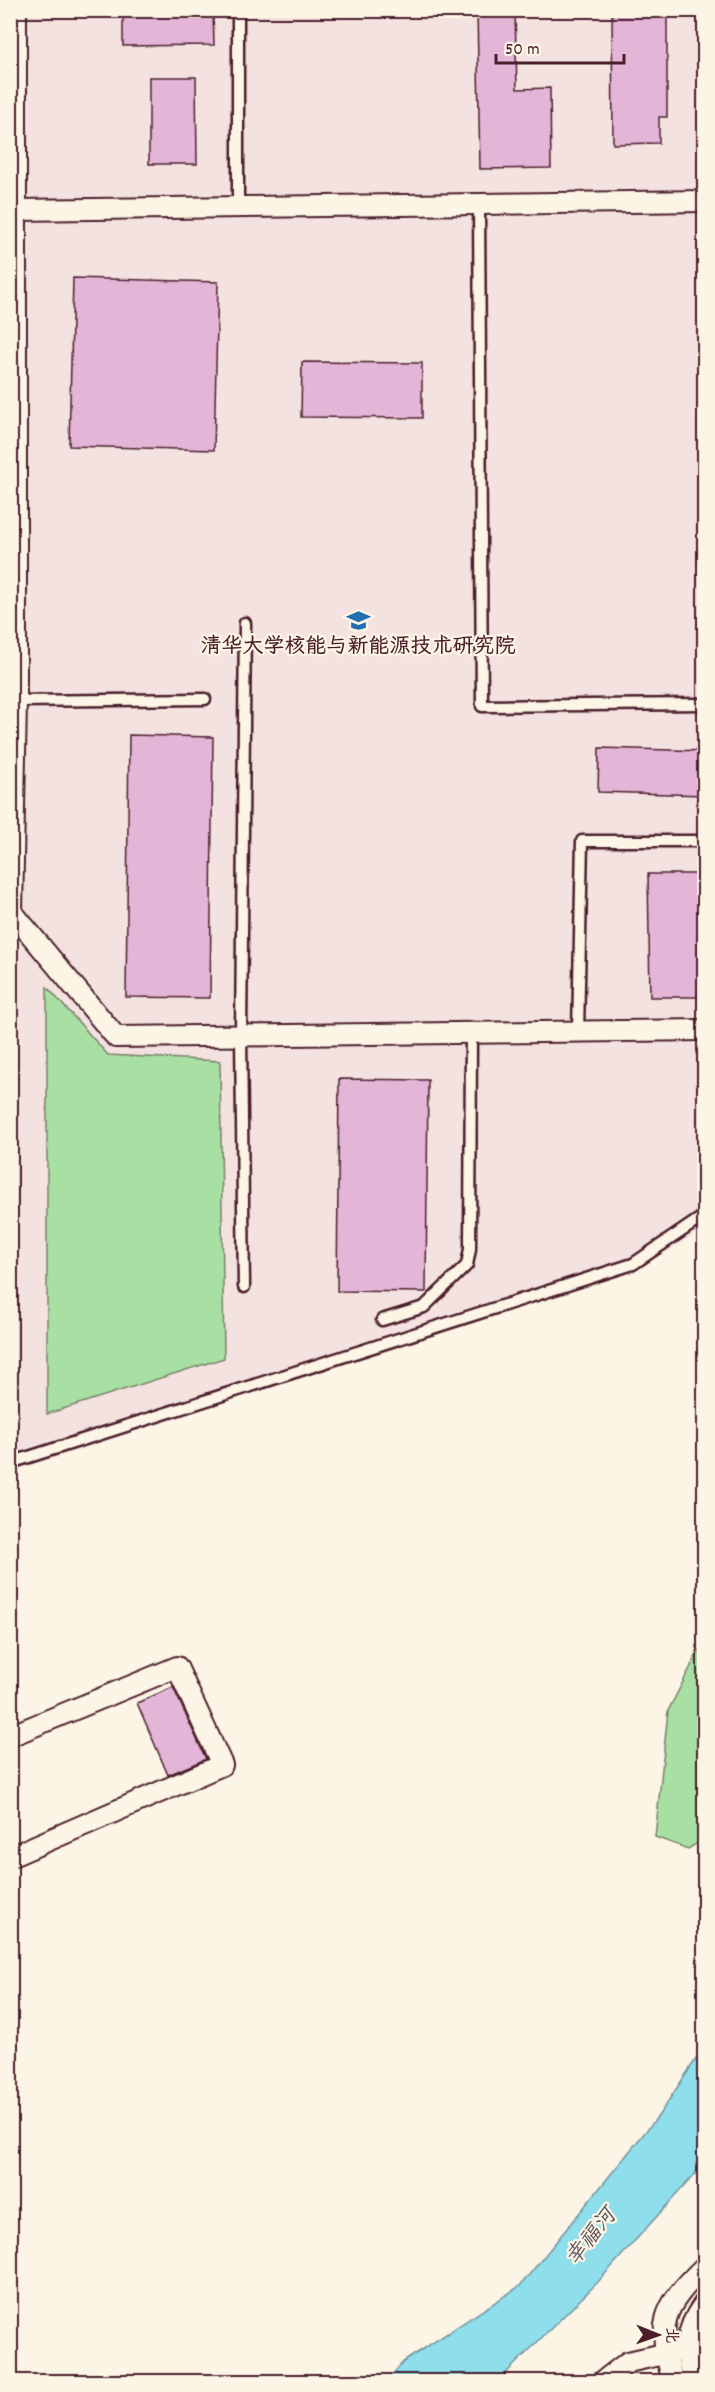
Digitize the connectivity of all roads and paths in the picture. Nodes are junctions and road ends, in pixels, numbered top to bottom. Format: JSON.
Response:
{"nodes":[{"id":1,"x":16,"y":10,"type":"edge"},
{"id":2,"x":238,"y":10,"type":"edge"},
{"id":3,"x":705,"y":201,"type":"edge"},
{"id":4,"x":478,"y":204,"type":"junction"},
{"id":5,"x":238,"y":207,"type":"junction"},
{"id":6,"x":16,"y":210,"type":"junction"},
{"id":7,"x":245,"y":623,"type":"dead end"},
{"id":8,"x":205,"y":699,"type":"dead end"},
{"id":9,"x":15,"y":701,"type":"junction"},
{"id":10,"x":705,"y":704,"type":"edge"},
{"id":11,"x":705,"y":841,"type":"edge"},
{"id":12,"x":705,"y":1030,"type":"edge"},
{"id":13,"x":578,"y":1032,"type":"junction"},
{"id":14,"x":471,"y":1033,"type":"junction"},
{"id":15,"x":241,"y":1036,"type":"junction"},
{"id":16,"x":705,"y":1216,"type":"edge"},
{"id":17,"x":243,"y":1287,"type":"dead end"},
{"id":18,"x":382,"y":1320,"type":"dead end"},
{"id":19,"x":10,"y":1463,"type":"edge"},
{"id":20,"x":10,"y":1736,"type":"edge"},
{"id":21,"x":10,"y":1857,"type":"edge"},
{"id":22,"x":705,"y":2267,"type":"edge"},
{"id":23,"x":705,"y":2304,"type":"edge"},
{"id":24,"x":686,"y":2349,"type":"junction"},
{"id":25,"x":665,"y":2353,"type":"junction"},
{"id":26,"x":602,"y":2382,"type":"edge"},
{"id":27,"x":673,"y":2382,"type":"edge"},
{"id":28,"x":695,"y":2382,"type":"edge"}],
"edges":[{"from":1,"to":6,"type":"street"},
{"from":2,"to":5,"type":"lane"},
{"from":3,"to":4,"type":"street"},
{"from":4,"to":5,"type":"street"},
{"from":4,"to":10,"type":"lane"},
{"from":5,"to":6,"type":"street"},
{"from":6,"to":9,"type":"street"},
{"from":7,"to":15,"type":"lane"},
{"from":8,"to":9,"type":"lane"},
{"from":9,"to":15,"type":"street"},
{"from":11,"to":13,"type":"lane"},
{"from":12,"to":13,"type":"street"},
{"from":13,"to":14,"type":"street"},
{"from":14,"to":15,"type":"street"},
{"from":14,"to":18,"type":"lane"},
{"from":15,"to":17,"type":"lane"},
{"from":16,"to":19,"type":"lane"},
{"from":20,"to":21,"type":"street"},
{"from":22,"to":25,"type":"street"},
{"from":23,"to":24,"type":"street"},
{"from":24,"to":25,"type":"street"},
{"from":24,"to":28,"type":"street"},
{"from":25,"to":26,"type":"street"},
{"from":25,"to":27,"type":"street"}]}
